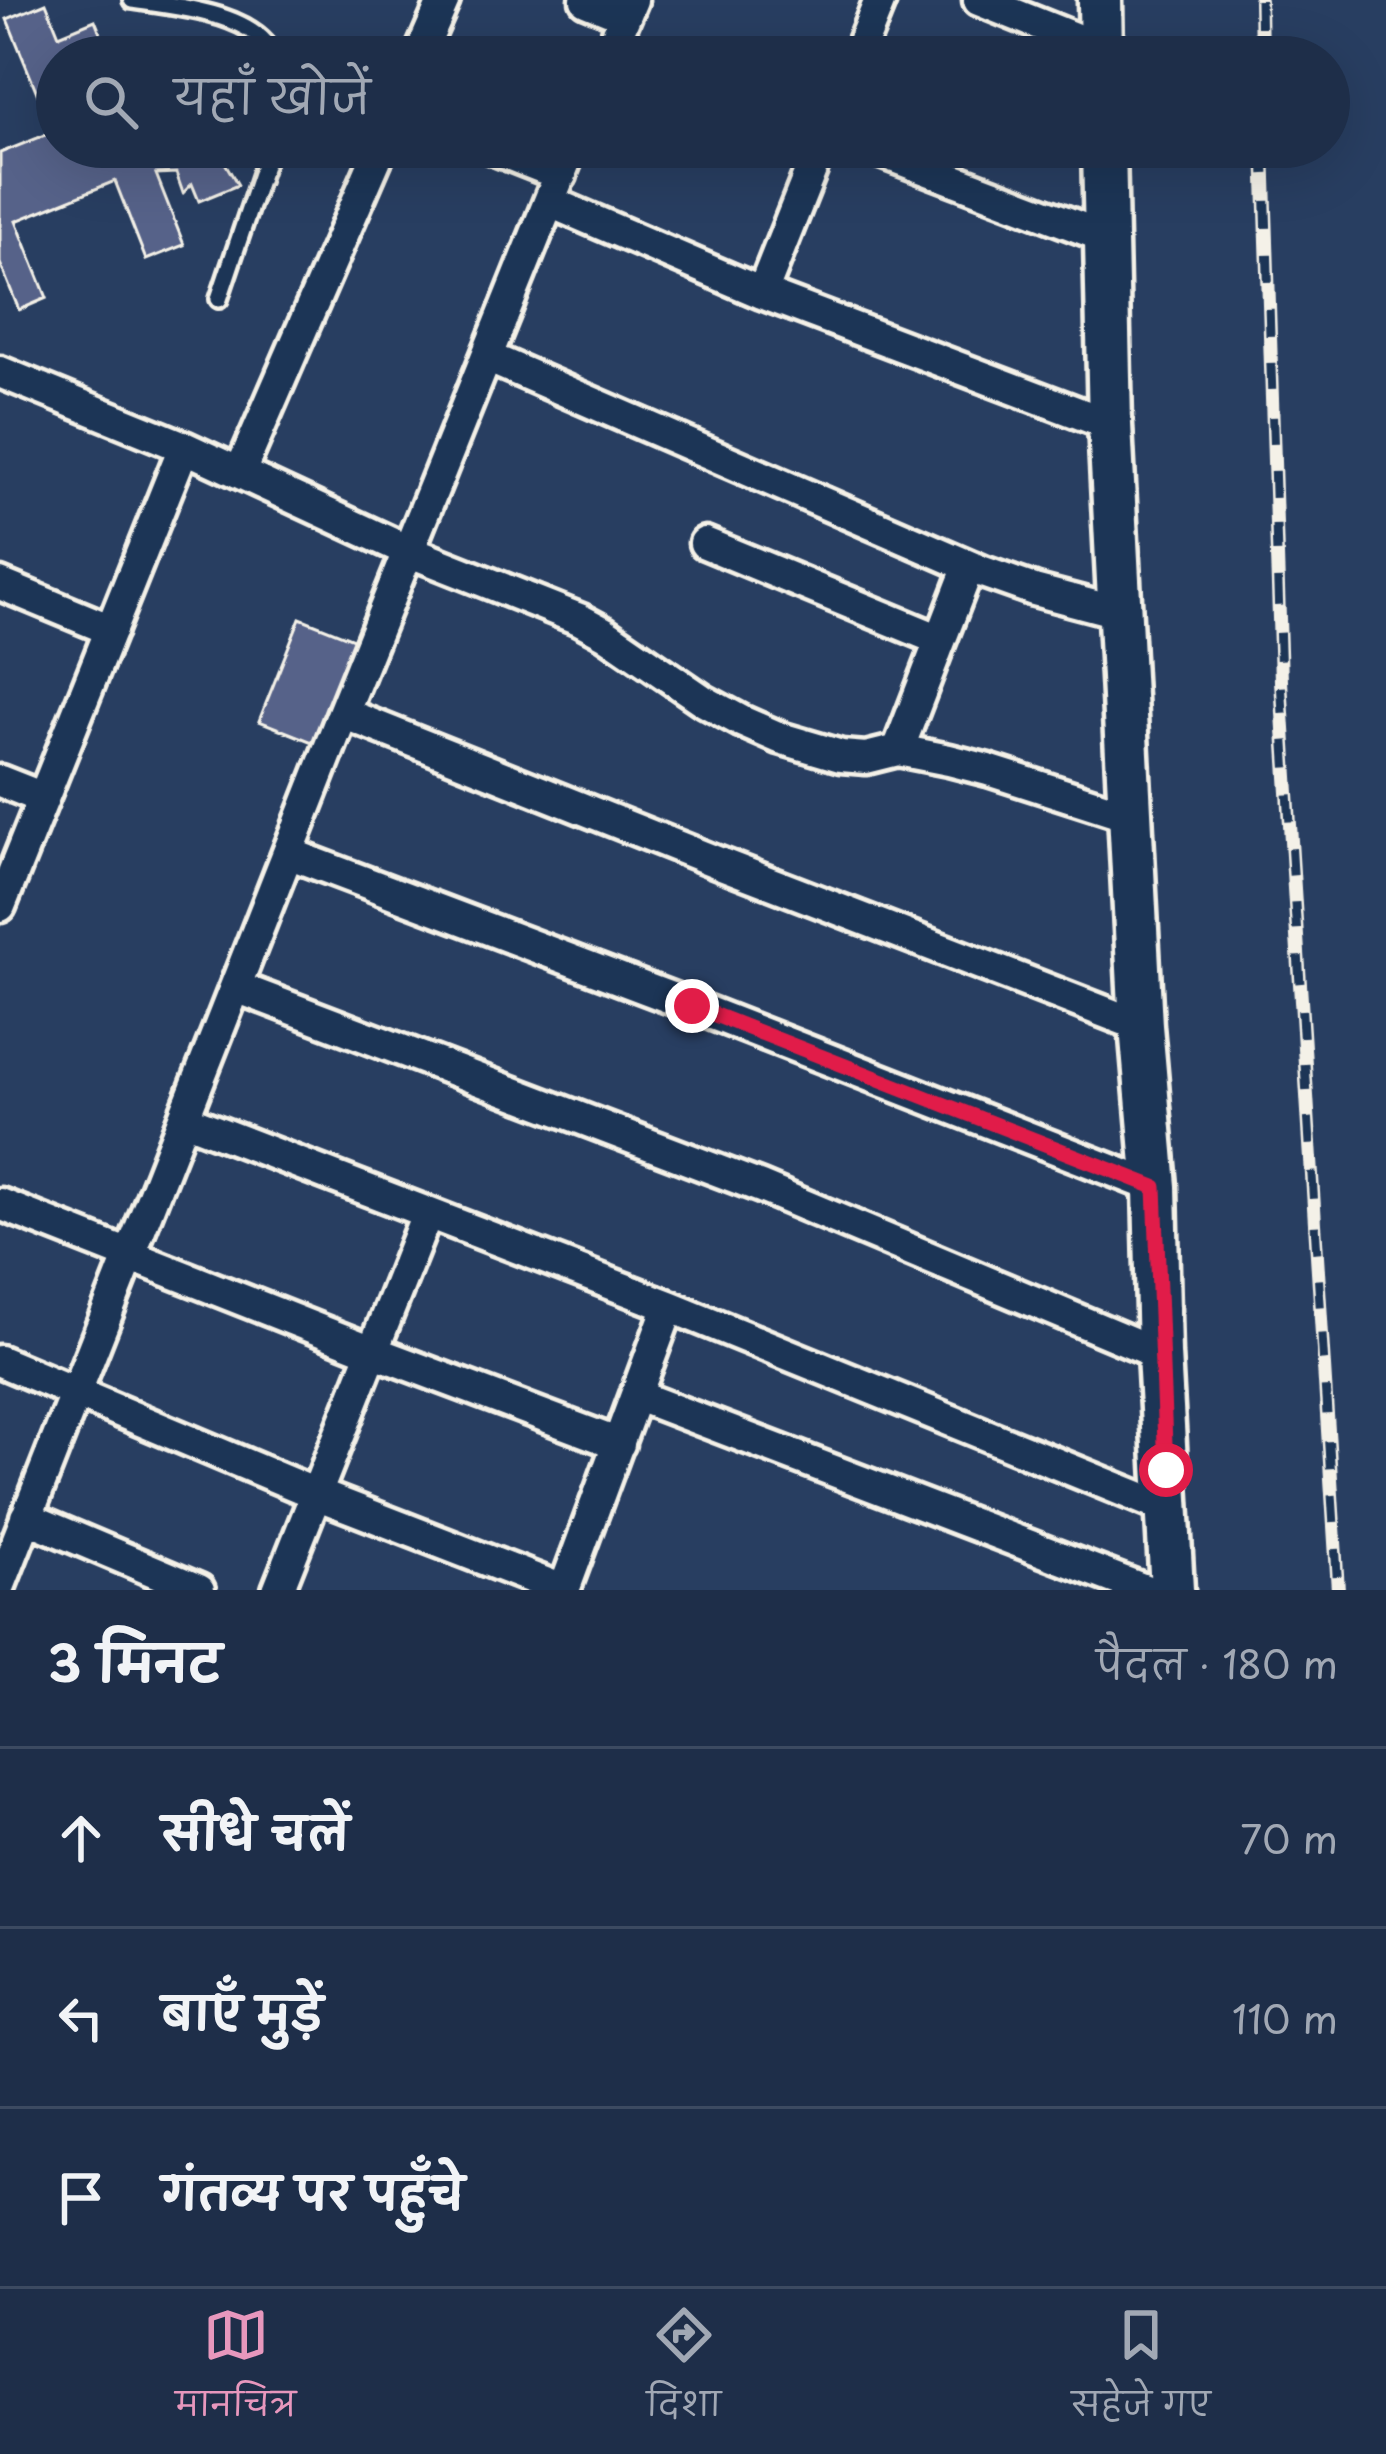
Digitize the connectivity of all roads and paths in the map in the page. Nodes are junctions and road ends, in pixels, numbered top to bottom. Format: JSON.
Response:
{"nodes":[{"id":1,"x":132,"y":0,"type":"edge"},
{"id":2,"x":444,"y":0,"type":"edge"},
{"id":3,"x":586,"y":0,"type":"edge"},
{"id":4,"x":880,"y":0,"type":"edge"},
{"id":5,"x":979,"y":0,"type":"edge"},
{"id":6,"x":1100,"y":0,"type":"edge"},
{"id":7,"x":628,"y":8,"type":"edge"},
{"id":8,"x":260,"y":36,"type":"edge"},
{"id":9,"x":428,"y":36,"type":"edge"},
{"id":10,"x":617,"y":36,"type":"edge"},
{"id":11,"x":865,"y":36,"type":"edge"},
{"id":12,"x":1062,"y":36,"type":"edge"},
{"id":13,"x":1101,"y":36,"type":"edge"},
{"id":14,"x":263,"y":168,"type":"edge"},
{"id":15,"x":372,"y":168,"type":"edge"},
{"id":16,"x":812,"y":168,"type":"edge"},
{"id":17,"x":923,"y":168,"type":"edge"},
{"id":18,"x":1104,"y":168,"type":"edge"},
{"id":19,"x":561,"y":175,"type":"edge"},
{"id":20,"x":1105,"y":237,"type":"junction"},
{"id":21,"x":762,"y":293,"type":"junction"},
{"id":22,"x":219,"y":299,"type":"dead end"},
{"id":23,"x":487,"y":357,"type":"junction"},
{"id":24,"x":0,"y":372,"type":"edge"},
{"id":25,"x":1110,"y":425,"type":"junction"},
{"id":26,"x":184,"y":447,"type":"junction"},
{"id":27,"x":240,"y":472,"type":"junction"},
{"id":28,"x":705,"y":543,"type":"dead end"},
{"id":29,"x":408,"y":550,"type":"junction"},
{"id":30,"x":969,"y":566,"type":"junction"},
{"id":31,"x":0,"y":584,"type":"edge"},
{"id":32,"x":1121,"y":613,"type":"junction"},
{"id":33,"x":111,"y":630,"type":"junction"},
{"id":34,"x":940,"y":640,"type":"junction"},
{"id":35,"x":343,"y":713,"type":"junction"},
{"id":36,"x":898,"y":750,"type":"junction"},
{"id":37,"x":0,"y":782,"type":"edge"},
{"id":38,"x":44,"y":798,"type":"junction"},
{"id":39,"x":1131,"y":816,"type":"junction"},
{"id":40,"x":288,"y":853,"type":"junction"},
{"id":41,"x":0,"y":906,"type":"edge"},
{"id":42,"x":236,"y":988,"type":"junction"},
{"id":43,"x":1141,"y":1026,"type":"junction"},
{"id":44,"x":184,"y":1119,"type":"junction"},
{"id":45,"x":1155,"y":1187,"type":"junction"},
{"id":46,"x":0,"y":1204,"type":"edge"},
{"id":47,"x":427,"y":1214,"type":"junction"},
{"id":48,"x":128,"y":1254,"type":"junction"},
{"id":49,"x":669,"y":1306,"type":"junction"},
{"id":50,"x":373,"y":1351,"type":"junction"},
{"id":51,"x":1160,"y":1354,"type":"junction"},
{"id":52,"x":0,"y":1360,"type":"edge"},
{"id":53,"x":74,"y":1392,"type":"junction"},
{"id":54,"x":638,"y":1396,"type":"junction"},
{"id":55,"x":619,"y":1444,"type":"junction"},
{"id":56,"x":316,"y":1495,"type":"junction"},
{"id":57,"x":1168,"y":1509,"type":"junction"},
{"id":58,"x":26,"y":1517,"type":"junction"},
{"id":59,"x":0,"y":1585,"type":"edge"},
{"id":60,"x":199,"y":1590,"type":"edge"},
{"id":61,"x":278,"y":1590,"type":"edge"},
{"id":62,"x":564,"y":1590,"type":"edge"},
{"id":63,"x":1145,"y":1590,"type":"edge"},
{"id":64,"x":1172,"y":1590,"type":"edge"}],
"edges":[{"from":1,"to":8,"type":"lane"},
{"from":2,"to":9,"type":"street"},
{"from":3,"to":7,"type":"street"},
{"from":4,"to":11,"type":"street"},
{"from":5,"to":12,"type":"street"},
{"from":6,"to":13,"type":"street"},
{"from":7,"to":10,"type":"street"},
{"from":14,"to":22,"type":"lane"},
{"from":15,"to":27,"type":"street"},
{"from":16,"to":21,"type":"street"},
{"from":17,"to":20,"type":"street"},
{"from":18,"to":20,"type":"street"},
{"from":19,"to":21,"type":"street"},
{"from":19,"to":23,"type":"street"},
{"from":20,"to":25,"type":"street"},
{"from":21,"to":25,"type":"street"},
{"from":23,"to":29,"type":"street"},
{"from":23,"to":30,"type":"street"},
{"from":24,"to":26,"type":"street"},
{"from":25,"to":32,"type":"street"},
{"from":26,"to":27,"type":"street"},
{"from":26,"to":33,"type":"street"},
{"from":27,"to":29,"type":"street"},
{"from":28,"to":34,"type":"street"},
{"from":29,"to":35,"type":"street"},
{"from":29,"to":36,"type":"street"},
{"from":30,"to":32,"type":"street"},
{"from":30,"to":34,"type":"street"},
{"from":31,"to":33,"type":"street"},
{"from":32,"to":39,"type":"street"},
{"from":33,"to":38,"type":"street"},
{"from":34,"to":36,"type":"street"},
{"from":35,"to":40,"type":"street"},
{"from":35,"to":43,"type":"street"},
{"from":36,"to":39,"type":"street"},
{"from":37,"to":38,"type":"street"},
{"from":38,"to":41,"type":"street"},
{"from":39,"to":43,"type":"street"},
{"from":40,"to":42,"type":"street"},
{"from":40,"to":45,"type":"street"},
{"from":42,"to":44,"type":"street"},
{"from":42,"to":51,"type":"street"},
{"from":43,"to":45,"type":"street"},
{"from":44,"to":47,"type":"street"},
{"from":44,"to":48,"type":"street"},
{"from":45,"to":51,"type":"street"},
{"from":46,"to":48,"type":"street"},
{"from":47,"to":49,"type":"street"},
{"from":47,"to":50,"type":"street"},
{"from":48,"to":50,"type":"street"},
{"from":48,"to":53,"type":"street"},
{"from":49,"to":54,"type":"street"},
{"from":49,"to":57,"type":"street"},
{"from":50,"to":55,"type":"street"},
{"from":50,"to":56,"type":"street"},
{"from":51,"to":57,"type":"street"},
{"from":52,"to":53,"type":"street"},
{"from":53,"to":56,"type":"street"},
{"from":53,"to":58,"type":"street"},
{"from":54,"to":55,"type":"street"},
{"from":54,"to":63,"type":"street"},
{"from":55,"to":62,"type":"street"},
{"from":56,"to":61,"type":"street"},
{"from":56,"to":62,"type":"street"},
{"from":57,"to":64,"type":"street"},
{"from":58,"to":59,"type":"street"},
{"from":58,"to":60,"type":"street"}]}
